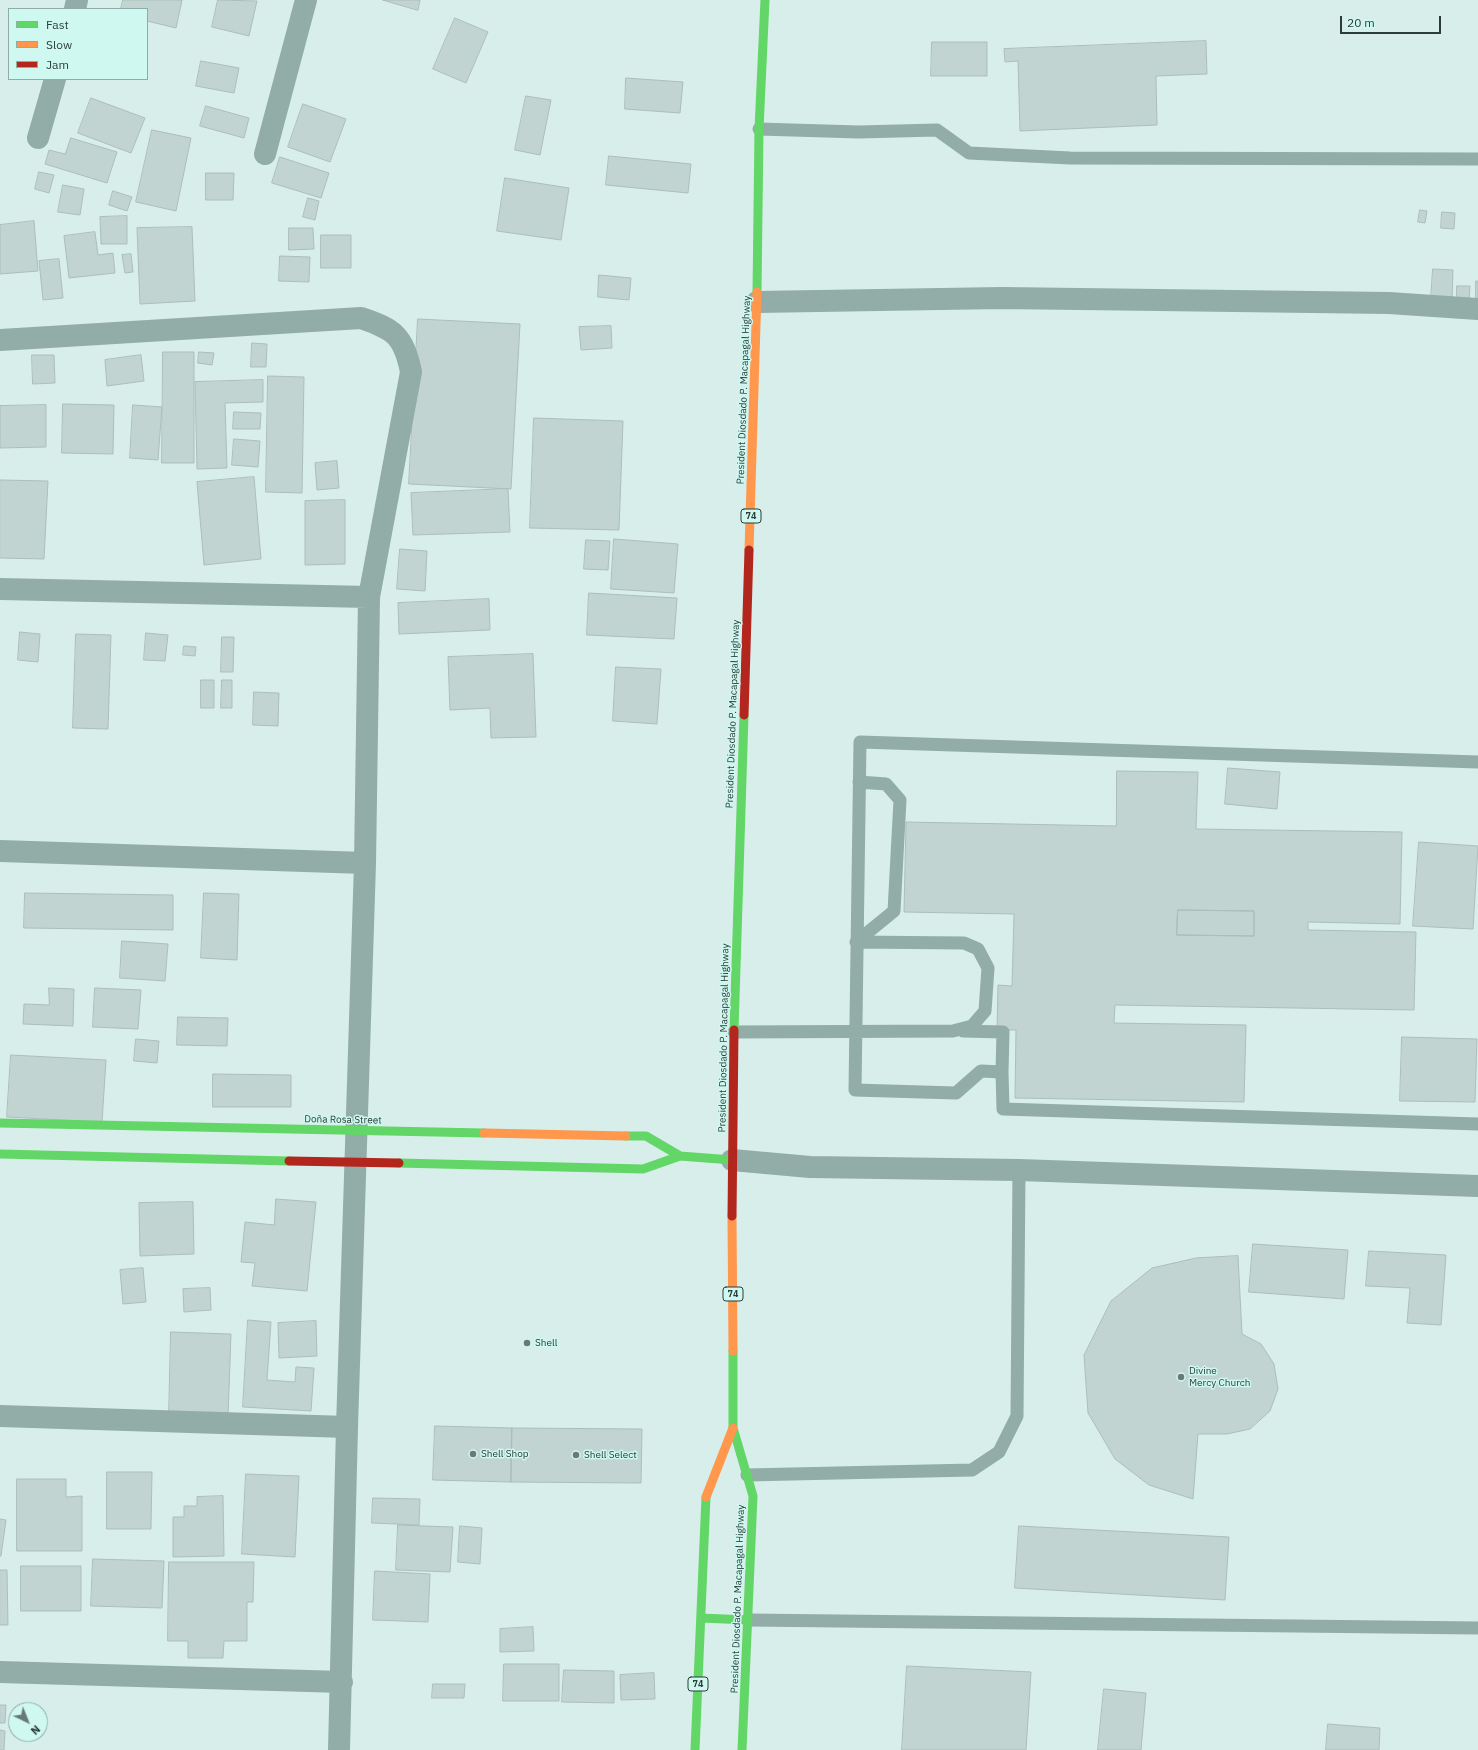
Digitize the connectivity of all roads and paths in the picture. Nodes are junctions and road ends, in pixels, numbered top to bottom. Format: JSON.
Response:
{"nodes":[{"id":1,"x":306,"y":0,"type":"edge"},
{"id":2,"x":765,"y":0,"type":"edge"},
{"id":3,"x":55,"y":80,"type":"edge"},
{"id":4,"x":759,"y":129,"type":"junction"},
{"id":5,"x":38,"y":138,"type":"dead end"},
{"id":6,"x":265,"y":154,"type":"dead end"},
{"id":7,"x":1478,"y":160,"type":"edge"},
{"id":8,"x":758,"y":302,"type":"junction"},
{"id":9,"x":1478,"y":309,"type":"edge"},
{"id":10,"x":0,"y":340,"type":"edge"},
{"id":11,"x":0,"y":589,"type":"edge"},
{"id":12,"x":369,"y":597,"type":"junction"},
{"id":13,"x":1478,"y":762,"type":"edge"},
{"id":14,"x":859,"y":782,"type":"junction"},
{"id":15,"x":0,"y":850,"type":"edge"},
{"id":16,"x":365,"y":863,"type":"junction"},
{"id":17,"x":856,"y":942,"type":"junction"},
{"id":18,"x":953,"y":1031,"type":"junction"},
{"id":19,"x":734,"y":1032,"type":"junction"},
{"id":20,"x":854,"y":1032,"type":"junction"},
{"id":21,"x":1002,"y":1072,"type":"junction"},
{"id":22,"x":0,"y":1122,"type":"edge"},
{"id":23,"x":1478,"y":1124,"type":"edge"},
{"id":24,"x":357,"y":1131,"type":"junction"},
{"id":25,"x":0,"y":1154,"type":"edge"},
{"id":26,"x":680,"y":1156,"type":"junction"},
{"id":27,"x":732,"y":1160,"type":"junction"},
{"id":28,"x":356,"y":1162,"type":"junction"},
{"id":29,"x":1019,"y":1170,"type":"junction"},
{"id":30,"x":1478,"y":1186,"type":"edge"},
{"id":31,"x":0,"y":1416,"type":"edge"},
{"id":32,"x":347,"y":1427,"type":"junction"},
{"id":33,"x":733,"y":1428,"type":"junction"},
{"id":34,"x":747,"y":1475,"type":"junction"},
{"id":35,"x":701,"y":1618,"type":"junction"},
{"id":36,"x":748,"y":1620,"type":"junction"},
{"id":37,"x":1478,"y":1628,"type":"edge"},
{"id":38,"x":0,"y":1672,"type":"edge"},
{"id":39,"x":342,"y":1682,"type":"junction"},
{"id":40,"x":339,"y":1750,"type":"edge"},
{"id":41,"x":694,"y":1750,"type":"edge"},
{"id":42,"x":742,"y":1750,"type":"edge"}],
"edges":[{"from":1,"to":6,"type":"street"},
{"from":2,"to":4,"type":"main road","name":"President Diosdado P. Macapagal Highway","number":"74"},
{"from":3,"to":5,"type":"street"},
{"from":4,"to":7,"type":"lane"},
{"from":4,"to":8,"type":"main road","name":"President Diosdado P. Macapagal Highway","number":"74"},
{"from":8,"to":9,"type":"street"},
{"from":8,"to":19,"type":"main road","name":"President Diosdado P. Macapagal Highway","number":"74"},
{"from":10,"to":12,"type":"street"},
{"from":11,"to":12,"type":"street"},
{"from":12,"to":16,"type":"street"},
{"from":13,"to":14,"type":"lane"},
{"from":14,"to":17,"type":"lane"},
{"from":14,"to":17,"type":"lane"},
{"from":15,"to":16,"type":"street"},
{"from":16,"to":24,"type":"street"},
{"from":17,"to":18,"type":"lane"},
{"from":17,"to":20,"type":"lane"},
{"from":18,"to":20,"type":"lane"},
{"from":18,"to":21,"type":"lane"},
{"from":19,"to":20,"type":"lane"},
{"from":19,"to":27,"type":"main road","name":"President Diosdado P. Macapagal Highway","number":"74"},
{"from":20,"to":21,"type":"lane"},
{"from":21,"to":23,"type":"lane"},
{"from":22,"to":24,"type":"main road","name":"Doña Rosa Street"},
{"from":24,"to":26,"type":"main road","name":"Doña Rosa Street"},
{"from":24,"to":28,"type":"street"},
{"from":25,"to":28,"type":"main road","name":"Doña Rosa Street"},
{"from":26,"to":27,"type":"main road","name":"Doña Rosa Street"},
{"from":26,"to":28,"type":"main road","name":"Doña Rosa Street"},
{"from":27,"to":29,"type":"street"},
{"from":27,"to":33,"type":"main road","name":"President Diosdado P. Macapagal Highway","number":"74"},
{"from":28,"to":32,"type":"street"},
{"from":29,"to":30,"type":"street"},
{"from":29,"to":34,"type":"lane"},
{"from":31,"to":32,"type":"street"},
{"from":32,"to":39,"type":"street"},
{"from":33,"to":34,"type":"main road","name":"President Diosdado P. Macapagal Highway","number":"74"},
{"from":33,"to":35,"type":"main road","name":"President Diosdado P. Macapagal Highway","number":"74"},
{"from":34,"to":36,"type":"main road","name":"President Diosdado P. Macapagal Highway","number":"74"},
{"from":35,"to":36,"type":"main road"},
{"from":35,"to":41,"type":"main road","name":"President Diosdado P. Macapagal Highway","number":"74"},
{"from":36,"to":37,"type":"lane"},
{"from":36,"to":42,"type":"main road","name":"President Diosdado P. Macapagal Highway","number":"74"},
{"from":38,"to":39,"type":"street"},
{"from":39,"to":40,"type":"street"}]}
